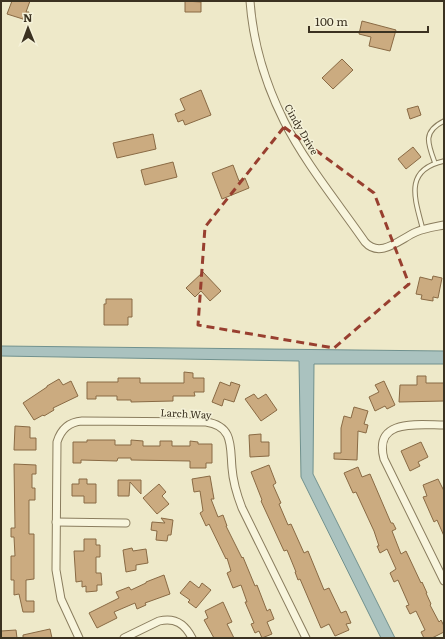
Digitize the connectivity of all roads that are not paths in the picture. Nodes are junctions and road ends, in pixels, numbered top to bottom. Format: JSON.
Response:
{"nodes":[{"id":1,"x":250,"y":1,"type":"edge"},
{"id":2,"x":444,"y":121,"type":"edge"},
{"id":3,"x":444,"y":161,"type":"edge"},
{"id":4,"x":435,"y":163,"type":"junction"},
{"id":5,"x":444,"y":225,"type":"edge"},
{"id":6,"x":423,"y":230,"type":"junction"},
{"id":7,"x":444,"y":425,"type":"edge"},
{"id":8,"x":56,"y":522,"type":"junction"},
{"id":9,"x":126,"y":523,"type":"dead end"},
{"id":10,"x":444,"y":581,"type":"edge"},
{"id":11,"x":79,"y":638,"type":"edge"},
{"id":12,"x":124,"y":638,"type":"edge"},
{"id":13,"x":192,"y":638,"type":"edge"},
{"id":14,"x":306,"y":638,"type":"edge"}],
"edges":[{"from":1,"to":6,"type":"street","name":"Cindy Drive"},
{"from":2,"to":4,"type":"lane"},
{"from":3,"to":4,"type":"lane"},
{"from":4,"to":6,"type":"lane"},
{"from":5,"to":6,"type":"street"},
{"from":7,"to":10,"type":"street"},
{"from":8,"to":9,"type":"street"},
{"from":8,"to":11,"type":"street"},
{"from":8,"to":14,"type":"street","name":"Larch Way"},
{"from":12,"to":13,"type":"street"}]}
